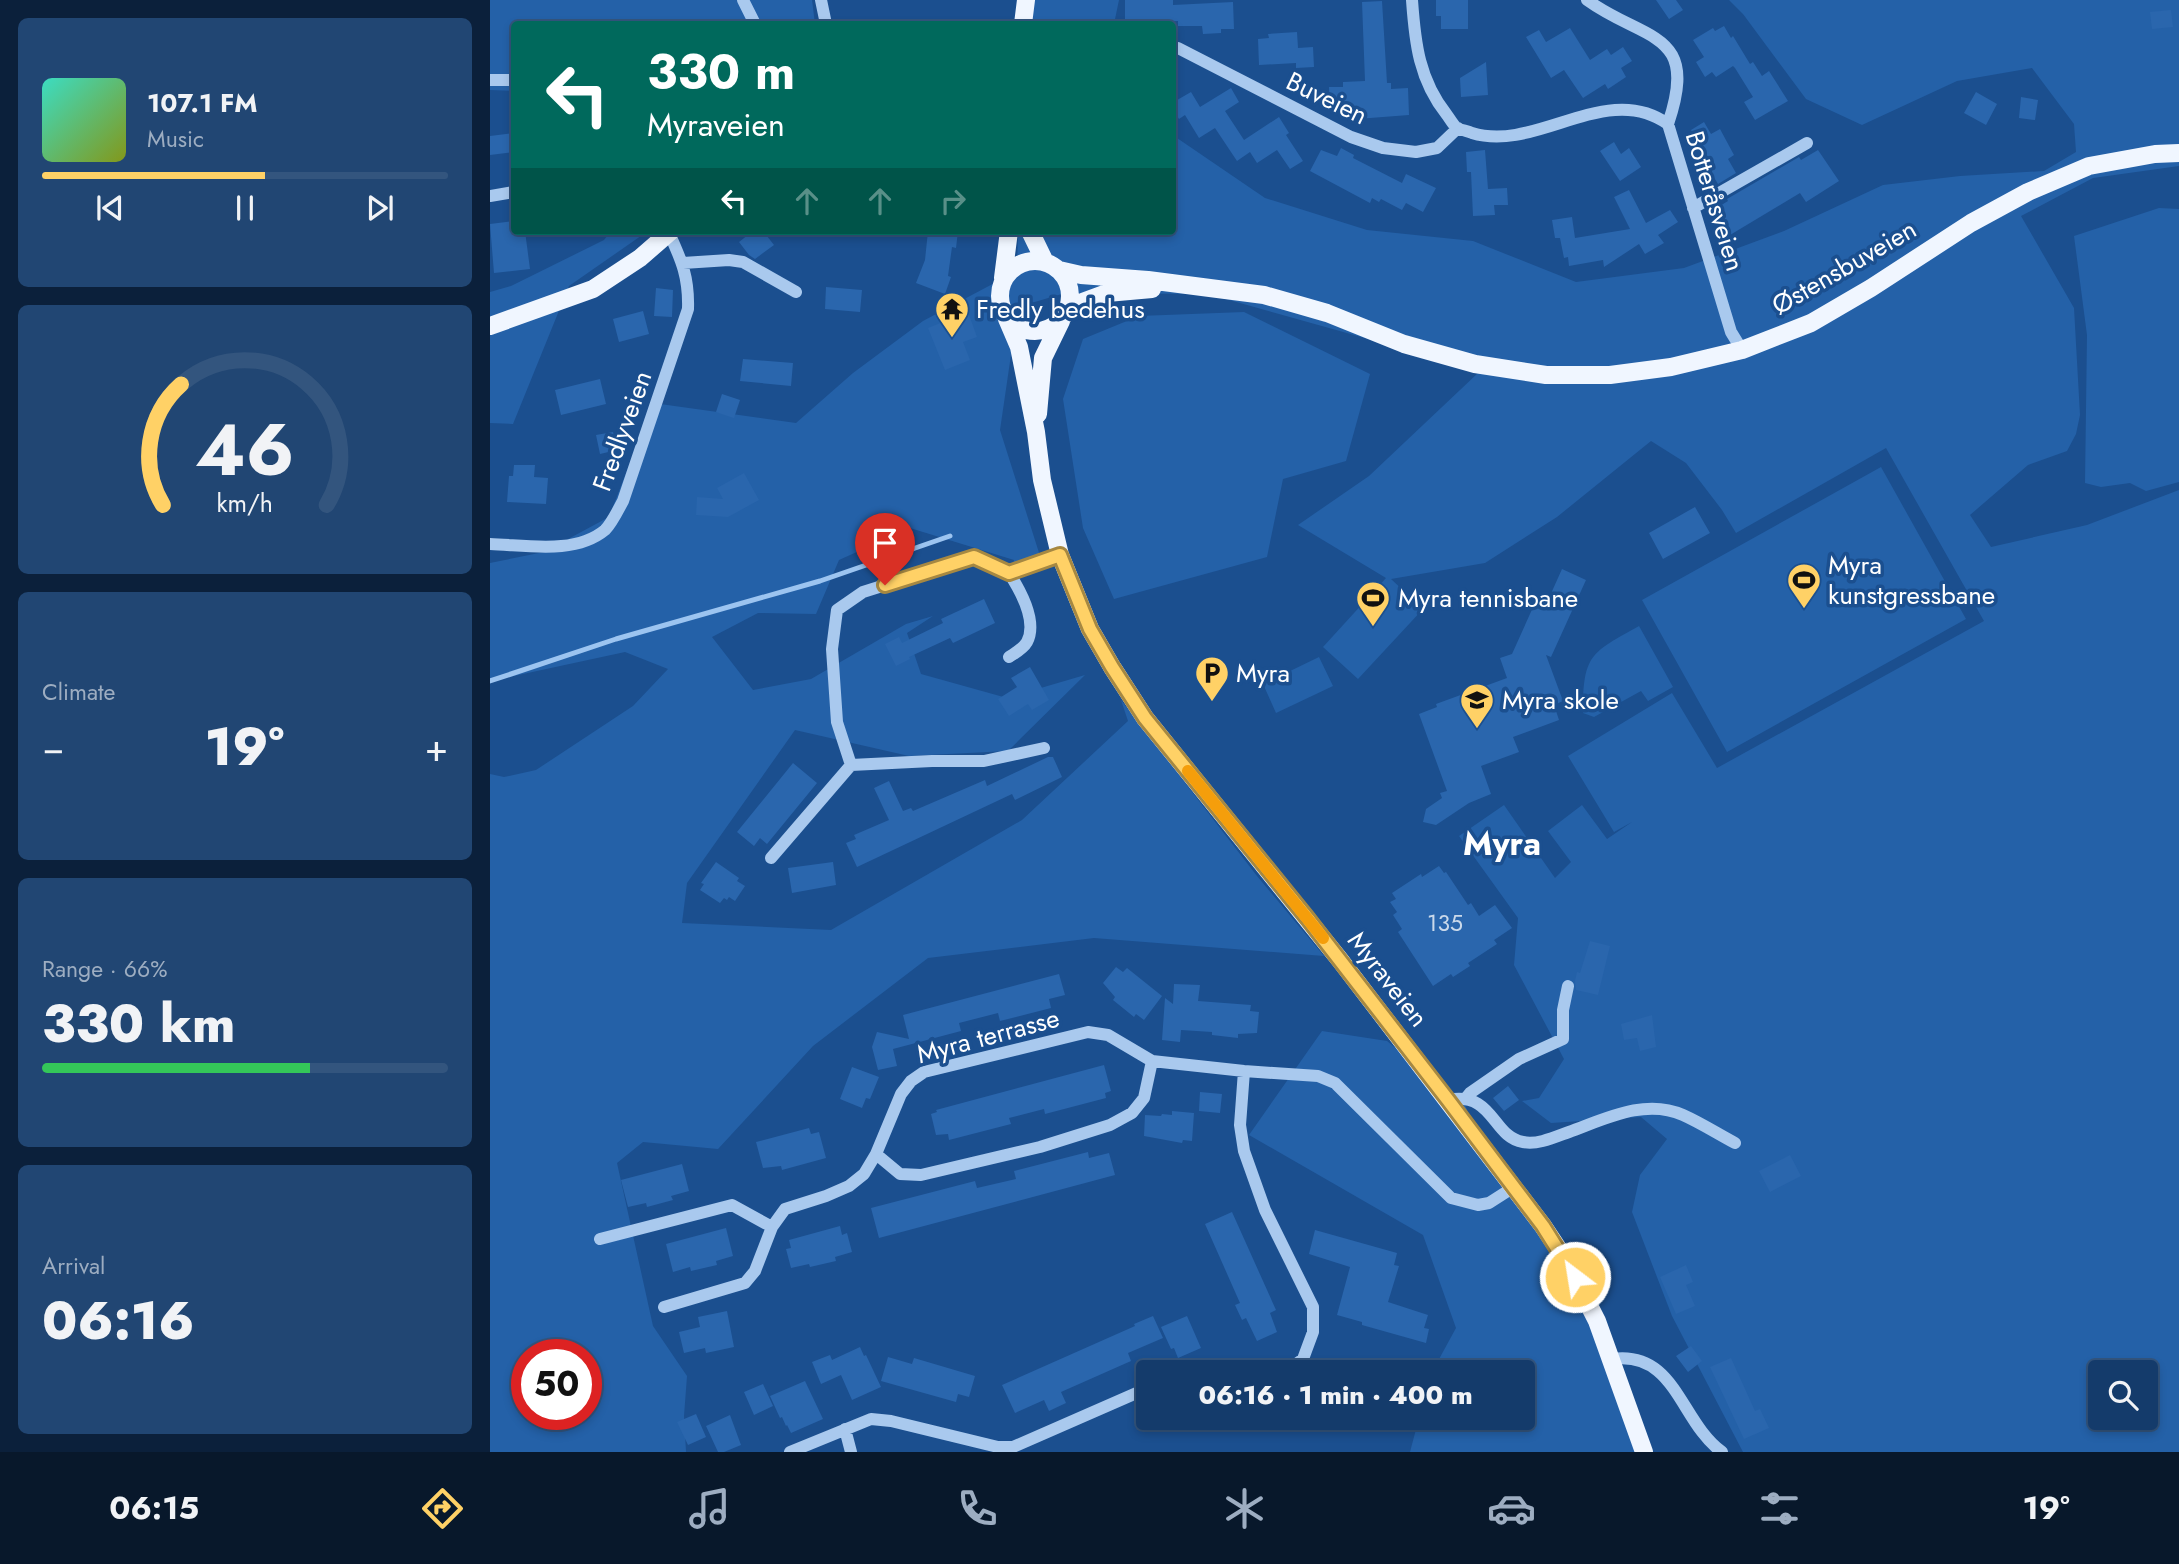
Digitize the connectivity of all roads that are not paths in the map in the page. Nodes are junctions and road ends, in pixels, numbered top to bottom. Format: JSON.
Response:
{"nodes":[{"id":1,"x":743,"y":0,"type":"edge"},
{"id":2,"x":821,"y":0,"type":"edge"},
{"id":3,"x":1026,"y":0,"type":"edge"},
{"id":4,"x":1412,"y":0,"type":"edge"},
{"id":5,"x":1587,"y":0,"type":"edge"},
{"id":6,"x":754,"y":21,"type":"edge"},
{"id":7,"x":825,"y":21,"type":"edge"},
{"id":8,"x":1023,"y":21,"type":"edge"},
{"id":9,"x":1178,"y":48,"type":"dead end"},
{"id":10,"x":490,"y":80,"type":"edge"},
{"id":11,"x":511,"y":80,"type":"edge"},
{"id":12,"x":1668,"y":124,"type":"junction"},
{"id":13,"x":1458,"y":128,"type":"junction"},
{"id":14,"x":1807,"y":143,"type":"dead end"},
{"id":15,"x":2179,"y":153,"type":"edge"},
{"id":16,"x":511,"y":193,"type":"edge"},
{"id":17,"x":490,"y":197,"type":"edge"},
{"id":18,"x":1693,"y":208,"type":"junction"},
{"id":19,"x":667,"y":235,"type":"edge"},
{"id":20,"x":671,"y":235,"type":"edge"},
{"id":21,"x":1008,"y":235,"type":"edge"},
{"id":22,"x":1033,"y":235,"type":"edge"},
{"id":23,"x":683,"y":263,"type":"junction"},
{"id":24,"x":1052,"y":266,"type":"junction"},
{"id":25,"x":1003,"y":278,"type":"junction"},
{"id":26,"x":1198,"y":286,"type":"junction"},
{"id":27,"x":796,"y":292,"type":"dead end"},
{"id":28,"x":1065,"y":313,"type":"junction"},
{"id":29,"x":1007,"y":319,"type":"junction"},
{"id":30,"x":490,"y":326,"type":"edge"},
{"id":31,"x":1742,"y":350,"type":"junction"},
{"id":32,"x":1036,"y":432,"type":"junction"},
{"id":33,"x":490,"y":544,"type":"edge"},
{"id":34,"x":1060,"y":555,"type":"junction"},
{"id":35,"x":1009,"y":573,"type":"junction"},
{"id":36,"x":1009,"y":657,"type":"dead end"},
{"id":37,"x":1044,"y":748,"type":"dead end"},
{"id":38,"x":851,"y":765,"type":"junction"},
{"id":39,"x":771,"y":858,"type":"dead end"},
{"id":40,"x":1568,"y":986,"type":"dead end"},
{"id":41,"x":1152,"y":1061,"type":"junction"},
{"id":42,"x":1244,"y":1071,"type":"junction"},
{"id":43,"x":1457,"y":1099,"type":"junction"},
{"id":44,"x":1735,"y":1143,"type":"dead end"},
{"id":45,"x":876,"y":1154,"type":"junction"},
{"id":46,"x":1514,"y":1187,"type":"junction"},
{"id":47,"x":772,"y":1227,"type":"junction"},
{"id":48,"x":600,"y":1239,"type":"dead end"},
{"id":49,"x":664,"y":1307,"type":"dead end"},
{"id":50,"x":1612,"y":1359,"type":"junction"},
{"id":51,"x":1302,"y":1360,"type":"edge"},
{"id":52,"x":1136,"y":1393,"type":"edge"},
{"id":53,"x":845,"y":1429,"type":"junction"},
{"id":54,"x":790,"y":1452,"type":"edge"},
{"id":55,"x":852,"y":1452,"type":"edge"},
{"id":56,"x":1644,"y":1452,"type":"edge"},
{"id":57,"x":1722,"y":1452,"type":"edge"}],
"edges":[{"from":1,"to":6,"type":"street"},
{"from":2,"to":7,"type":"street"},
{"from":3,"to":8,"type":"main road"},
{"from":4,"to":13,"type":"street"},
{"from":5,"to":12,"type":"street"},
{"from":9,"to":13,"type":"street","name":"Buveien"},
{"from":10,"to":11,"type":"street"},
{"from":12,"to":13,"type":"street","name":"Botteråsveien"},
{"from":12,"to":18,"type":"street","name":"Botteråsveien"},
{"from":14,"to":18,"type":"street"},
{"from":15,"to":31,"type":"main road","name":"Østensbuveien"},
{"from":16,"to":17,"type":"street"},
{"from":18,"to":31,"type":"street","name":"Botteråsveien"},
{"from":19,"to":30,"type":"main road"},
{"from":20,"to":23,"type":"street","name":"Fredlyveien"},
{"from":21,"to":25,"type":"main road"},
{"from":22,"to":24,"type":"main road"},
{"from":23,"to":27,"type":"street"},
{"from":23,"to":33,"type":"street","name":"Fredlyveien"},
{"from":24,"to":25,"type":"main road"},
{"from":24,"to":26,"type":"main road","name":"Østensbuveien"},
{"from":24,"to":28,"type":"main road"},
{"from":25,"to":29,"type":"main road"},
{"from":26,"to":28,"type":"main road","name":"Østensbuveien"},
{"from":26,"to":31,"type":"main road","name":"Østensbuveien"},
{"from":28,"to":29,"type":"main road"},
{"from":28,"to":32,"type":"main road","name":"Myraveien"},
{"from":29,"to":32,"type":"main road","name":"Myraveien"},
{"from":32,"to":34,"type":"main road","name":"Myraveien"},
{"from":34,"to":35,"type":"street"},
{"from":34,"to":43,"type":"main road","name":"Myraveien"},
{"from":35,"to":36,"type":"street"},
{"from":35,"to":38,"type":"street"},
{"from":37,"to":38,"type":"street"},
{"from":38,"to":39,"type":"street"},
{"from":40,"to":43,"type":"street"},
{"from":41,"to":42,"type":"street","name":"Myra terrasse"},
{"from":41,"to":45,"type":"street"},
{"from":41,"to":45,"type":"street","name":"Myra terrasse"},
{"from":42,"to":46,"type":"street","name":"Myra terrasse"},
{"from":42,"to":51,"type":"street"},
{"from":43,"to":44,"type":"street"},
{"from":43,"to":46,"type":"main road","name":"Myraveien"},
{"from":45,"to":47,"type":"street","name":"Myra terrasse"},
{"from":46,"to":50,"type":"main road","name":"Myraveien"},
{"from":47,"to":48,"type":"street"},
{"from":47,"to":49,"type":"street","name":"Myra terrasse"},
{"from":50,"to":56,"type":"main road","name":"Myraveien"},
{"from":50,"to":57,"type":"street"},
{"from":52,"to":53,"type":"street"},
{"from":53,"to":54,"type":"street"},
{"from":53,"to":55,"type":"street"}]}
